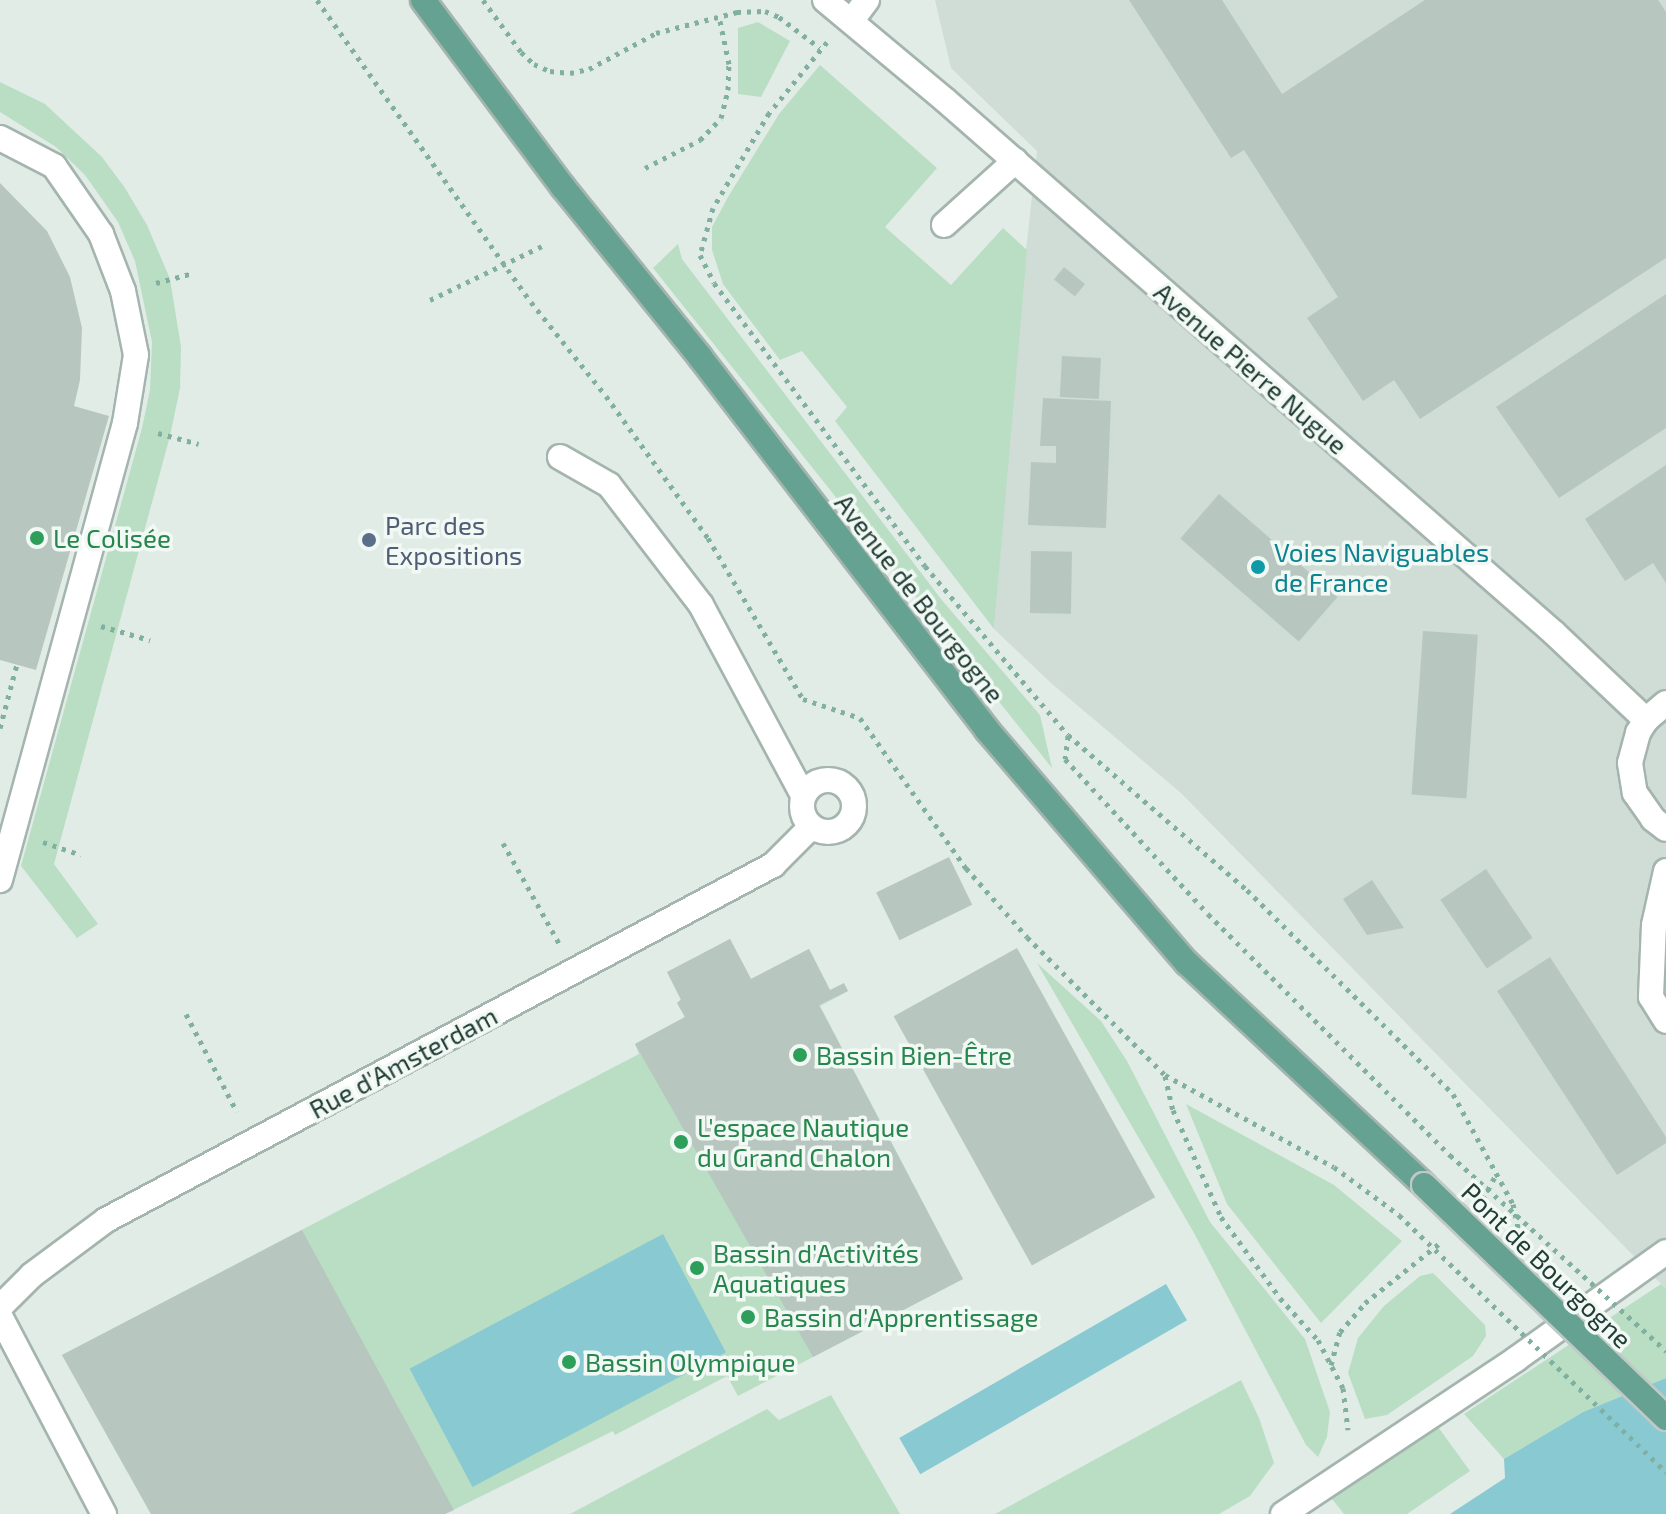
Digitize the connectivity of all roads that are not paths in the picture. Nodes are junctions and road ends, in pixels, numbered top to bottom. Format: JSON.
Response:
{"nodes":[{"id":1,"x":423,"y":0,"type":"edge"},
{"id":2,"x":825,"y":0,"type":"edge"},
{"id":3,"x":867,"y":0,"type":"edge"},
{"id":4,"x":852,"y":20,"type":"junction"},
{"id":5,"x":0,"y":138,"type":"edge"},
{"id":6,"x":1015,"y":161,"type":"junction"},
{"id":7,"x":944,"y":225,"type":"dead end"},
{"id":8,"x":560,"y":457,"type":"dead end"},
{"id":9,"x":1666,"y":703,"type":"edge"},
{"id":10,"x":1646,"y":720,"type":"junction"},
{"id":11,"x":803,"y":795,"type":"junction"},
{"id":12,"x":811,"y":827,"type":"junction"},
{"id":13,"x":1666,"y":829,"type":"edge"},
{"id":14,"x":1666,"y":871,"type":"edge"},
{"id":15,"x":0,"y":880,"type":"edge"},
{"id":16,"x":1666,"y":1021,"type":"edge"},
{"id":17,"x":1424,"y":1185,"type":"joint"},
{"id":18,"x":1666,"y":1252,"type":"edge"},
{"id":19,"x":0,"y":1307,"type":"edge"},
{"id":20,"x":0,"y":1316,"type":"edge"},
{"id":21,"x":1666,"y":1418,"type":"edge"},
{"id":22,"x":104,"y":1514,"type":"edge"},
{"id":23,"x":1283,"y":1514,"type":"edge"}],
"edges":[{"from":1,"to":17,"type":"main road","name":"Avenue de Bourgogne"},
{"from":2,"to":4,"type":"street","name":"Avenue Pierre Nugue"},
{"from":3,"to":4,"type":"street"},
{"from":4,"to":6,"type":"street","name":"Avenue Pierre Nugue"},
{"from":5,"to":15,"type":"street"},
{"from":6,"to":7,"type":"street"},
{"from":6,"to":10,"type":"street","name":"Avenue Pierre Nugue"},
{"from":8,"to":11,"type":"street"},
{"from":9,"to":10,"type":"street"},
{"from":10,"to":13,"type":"street"},
{"from":11,"to":12,"type":"street"},
{"from":11,"to":12,"type":"street"},
{"from":12,"to":19,"type":"street","name":"Rue d'Amsterdam"},
{"from":14,"to":16,"type":"street"},
{"from":17,"to":21,"type":"main road","name":"Pont de Bourgogne","bridge":true},
{"from":18,"to":23,"type":"street"},
{"from":20,"to":22,"type":"street"}]}
